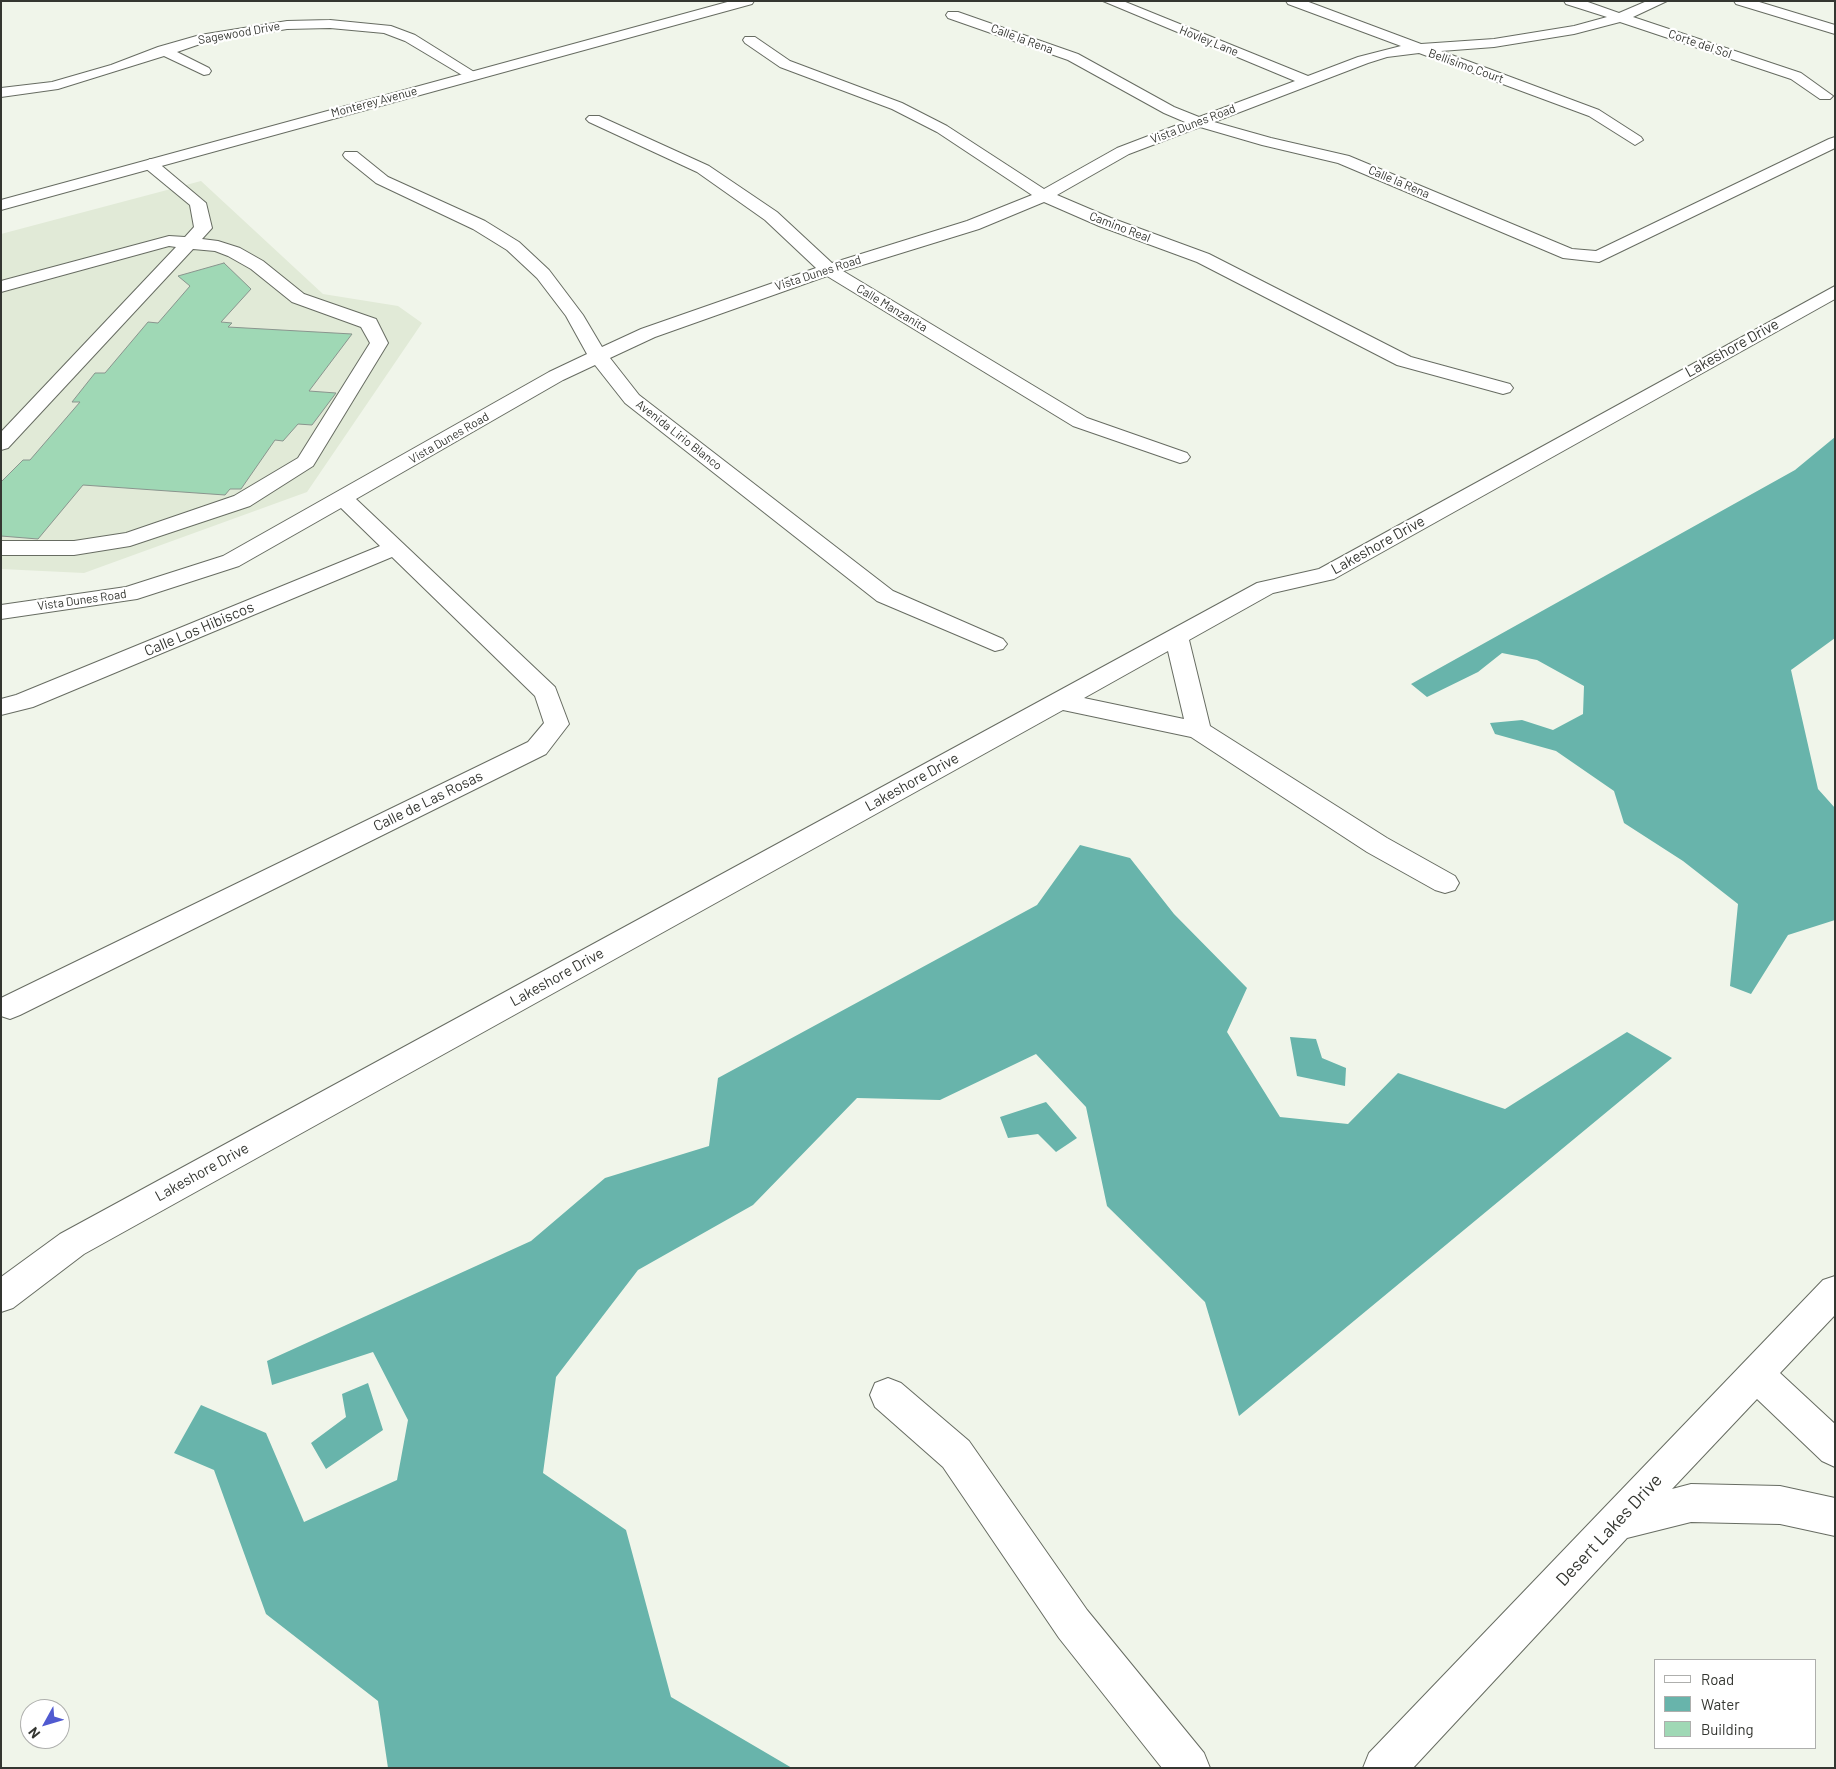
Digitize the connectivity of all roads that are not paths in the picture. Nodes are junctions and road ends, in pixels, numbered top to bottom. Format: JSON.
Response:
{"nodes":[{"id":1,"x":747,"y":1,"type":"edge"},
{"id":2,"x":1110,"y":1,"type":"edge"},
{"id":3,"x":1293,"y":1,"type":"edge"},
{"id":4,"x":1572,"y":1,"type":"edge"},
{"id":5,"x":1660,"y":1,"type":"edge"},
{"id":6,"x":1741,"y":1,"type":"edge"},
{"id":7,"x":332,"y":11,"type":"dead end"},
{"id":8,"x":953,"y":15,"type":"dead end"},
{"id":9,"x":1620,"y":17,"type":"junction"},
{"id":10,"x":320,"y":24,"type":"junction"},
{"id":11,"x":1835,"y":30,"type":"edge"},
{"id":12,"x":750,"y":40,"type":"dead end"},
{"id":13,"x":1418,"y":48,"type":"junction"},
{"id":14,"x":163,"y":50,"type":"junction"},
{"id":15,"x":474,"y":58,"type":"dead end"},
{"id":16,"x":456,"y":63,"type":"junction"},
{"id":17,"x":437,"y":68,"type":"dead end"},
{"id":18,"x":204,"y":71,"type":"dead end"},
{"id":19,"x":472,"y":75,"type":"junction"},
{"id":20,"x":1308,"y":81,"type":"junction"},
{"id":21,"x":1,"y":93,"type":"edge"},
{"id":22,"x":1825,"y":96,"type":"dead end"},
{"id":23,"x":594,"y":119,"type":"dead end"},
{"id":24,"x":1198,"y":122,"type":"junction"},
{"id":25,"x":1635,"y":140,"type":"dead end"},
{"id":26,"x":1835,"y":142,"type":"edge"},
{"id":27,"x":351,"y":154,"type":"dead end"},
{"id":28,"x":150,"y":164,"type":"junction"},
{"id":29,"x":1044,"y":196,"type":"junction"},
{"id":30,"x":1,"y":205,"type":"edge"},
{"id":31,"x":188,"y":244,"type":"junction"},
{"id":32,"x":829,"y":270,"type":"junction"},
{"id":33,"x":1,"y":287,"type":"edge"},
{"id":34,"x":1835,"y":291,"type":"edge"},
{"id":35,"x":1792,"y":314,"type":"junction"},
{"id":36,"x":1835,"y":314,"type":"edge"},
{"id":37,"x":598,"y":356,"type":"junction"},
{"id":38,"x":1503,"y":388,"type":"dead end"},
{"id":39,"x":1,"y":444,"type":"edge"},
{"id":40,"x":1180,"y":457,"type":"dead end"},
{"id":41,"x":343,"y":498,"type":"junction"},
{"id":42,"x":1,"y":548,"type":"edge"},
{"id":43,"x":395,"y":548,"type":"junction"},
{"id":44,"x":1,"y":612,"type":"edge"},
{"id":45,"x":1176,"y":637,"type":"junction"},
{"id":46,"x":995,"y":644,"type":"dead end"},
{"id":47,"x":1060,"y":701,"type":"junction"},
{"id":48,"x":1,"y":707,"type":"edge"},
{"id":49,"x":1200,"y":730,"type":"junction"},
{"id":50,"x":1445,"y":883,"type":"dead end"},
{"id":51,"x":10,"y":1007,"type":"dead end"},
{"id":52,"x":1835,"y":1292,"type":"edge"},
{"id":53,"x":1,"y":1297,"type":"edge"},
{"id":54,"x":1756,"y":1374,"type":"junction"},
{"id":55,"x":888,"y":1395,"type":"dead end"},
{"id":56,"x":1835,"y":1449,"type":"edge"},
{"id":57,"x":1835,"y":1518,"type":"edge"},
{"id":58,"x":1616,"y":1522,"type":"junction"},
{"id":59,"x":1190,"y":1768,"type":"edge"},
{"id":60,"x":1384,"y":1768,"type":"edge"}],
"edges":[{"from":1,"to":19,"type":"street","name":"Monterey Avenue"},
{"from":2,"to":20,"type":"street","name":"Hovley Lane"},
{"from":3,"to":13,"type":"street","name":"Bellisimo Court"},
{"from":4,"to":9,"type":"street","name":"Corte del Sol"},
{"from":5,"to":9,"type":"street","name":"Vista Dunes Road"},
{"from":6,"to":11,"type":"street"},
{"from":7,"to":10,"type":"street"},
{"from":8,"to":24,"type":"street","name":"Calle la Rena"},
{"from":9,"to":13,"type":"street","name":"Vista Dunes Road"},
{"from":9,"to":22,"type":"street","name":"Corte del Sol"},
{"from":10,"to":14,"type":"street","name":"Sagewood Drive"},
{"from":10,"to":16,"type":"street","name":"Sagewood Drive"},
{"from":12,"to":29,"type":"street","name":"Camino Real"},
{"from":13,"to":20,"type":"street","name":"Vista Dunes Road"},
{"from":13,"to":25,"type":"street","name":"Bellisimo Court"},
{"from":14,"to":18,"type":"street"},
{"from":14,"to":21,"type":"street","name":"Sagewood Drive"},
{"from":15,"to":16,"type":"street"},
{"from":16,"to":17,"type":"street"},
{"from":16,"to":19,"type":"street","name":"Sagewood Drive"},
{"from":19,"to":28,"type":"street","name":"Monterey Avenue"},
{"from":20,"to":24,"type":"street","name":"Vista Dunes Road"},
{"from":23,"to":32,"type":"street","name":"Calle Manzanita"},
{"from":24,"to":26,"type":"street","name":"Calle la Rena"},
{"from":24,"to":29,"type":"street","name":"Vista Dunes Road"},
{"from":27,"to":37,"type":"street","name":"Avenida Lirio Blanco"},
{"from":28,"to":30,"type":"street","name":"Monterey Avenue"},
{"from":28,"to":31,"type":"street"},
{"from":29,"to":32,"type":"street","name":"Vista Dunes Road"},
{"from":29,"to":38,"type":"street","name":"Camino Real"},
{"from":31,"to":33,"type":"street"},
{"from":31,"to":39,"type":"street"},
{"from":31,"to":42,"type":"street"},
{"from":32,"to":37,"type":"street","name":"Vista Dunes Road"},
{"from":32,"to":40,"type":"street","name":"Calle Manzanita"},
{"from":34,"to":35,"type":"street","name":"Lakeshore Drive"},
{"from":35,"to":36,"type":"street"},
{"from":35,"to":45,"type":"street","name":"Lakeshore Drive"},
{"from":37,"to":41,"type":"street","name":"Vista Dunes Road"},
{"from":37,"to":46,"type":"street","name":"Avenida Lirio Blanco"},
{"from":41,"to":43,"type":"street","name":"Calle de Las Rosas"},
{"from":41,"to":44,"type":"street","name":"Vista Dunes Road"},
{"from":43,"to":48,"type":"street","name":"Calle Los Hibiscos"},
{"from":43,"to":51,"type":"street","name":"Calle de Las Rosas"},
{"from":45,"to":47,"type":"street","name":"Lakeshore Drive"},
{"from":45,"to":49,"type":"street"},
{"from":47,"to":49,"type":"street"},
{"from":47,"to":53,"type":"street","name":"Lakeshore Drive"},
{"from":49,"to":50,"type":"street"},
{"from":52,"to":54,"type":"street","name":"Desert Lakes Drive"},
{"from":54,"to":56,"type":"street"},
{"from":54,"to":58,"type":"street","name":"Desert Lakes Drive"},
{"from":55,"to":59,"type":"street"},
{"from":57,"to":58,"type":"street"},
{"from":58,"to":60,"type":"street","name":"Desert Lakes Drive"}]}
